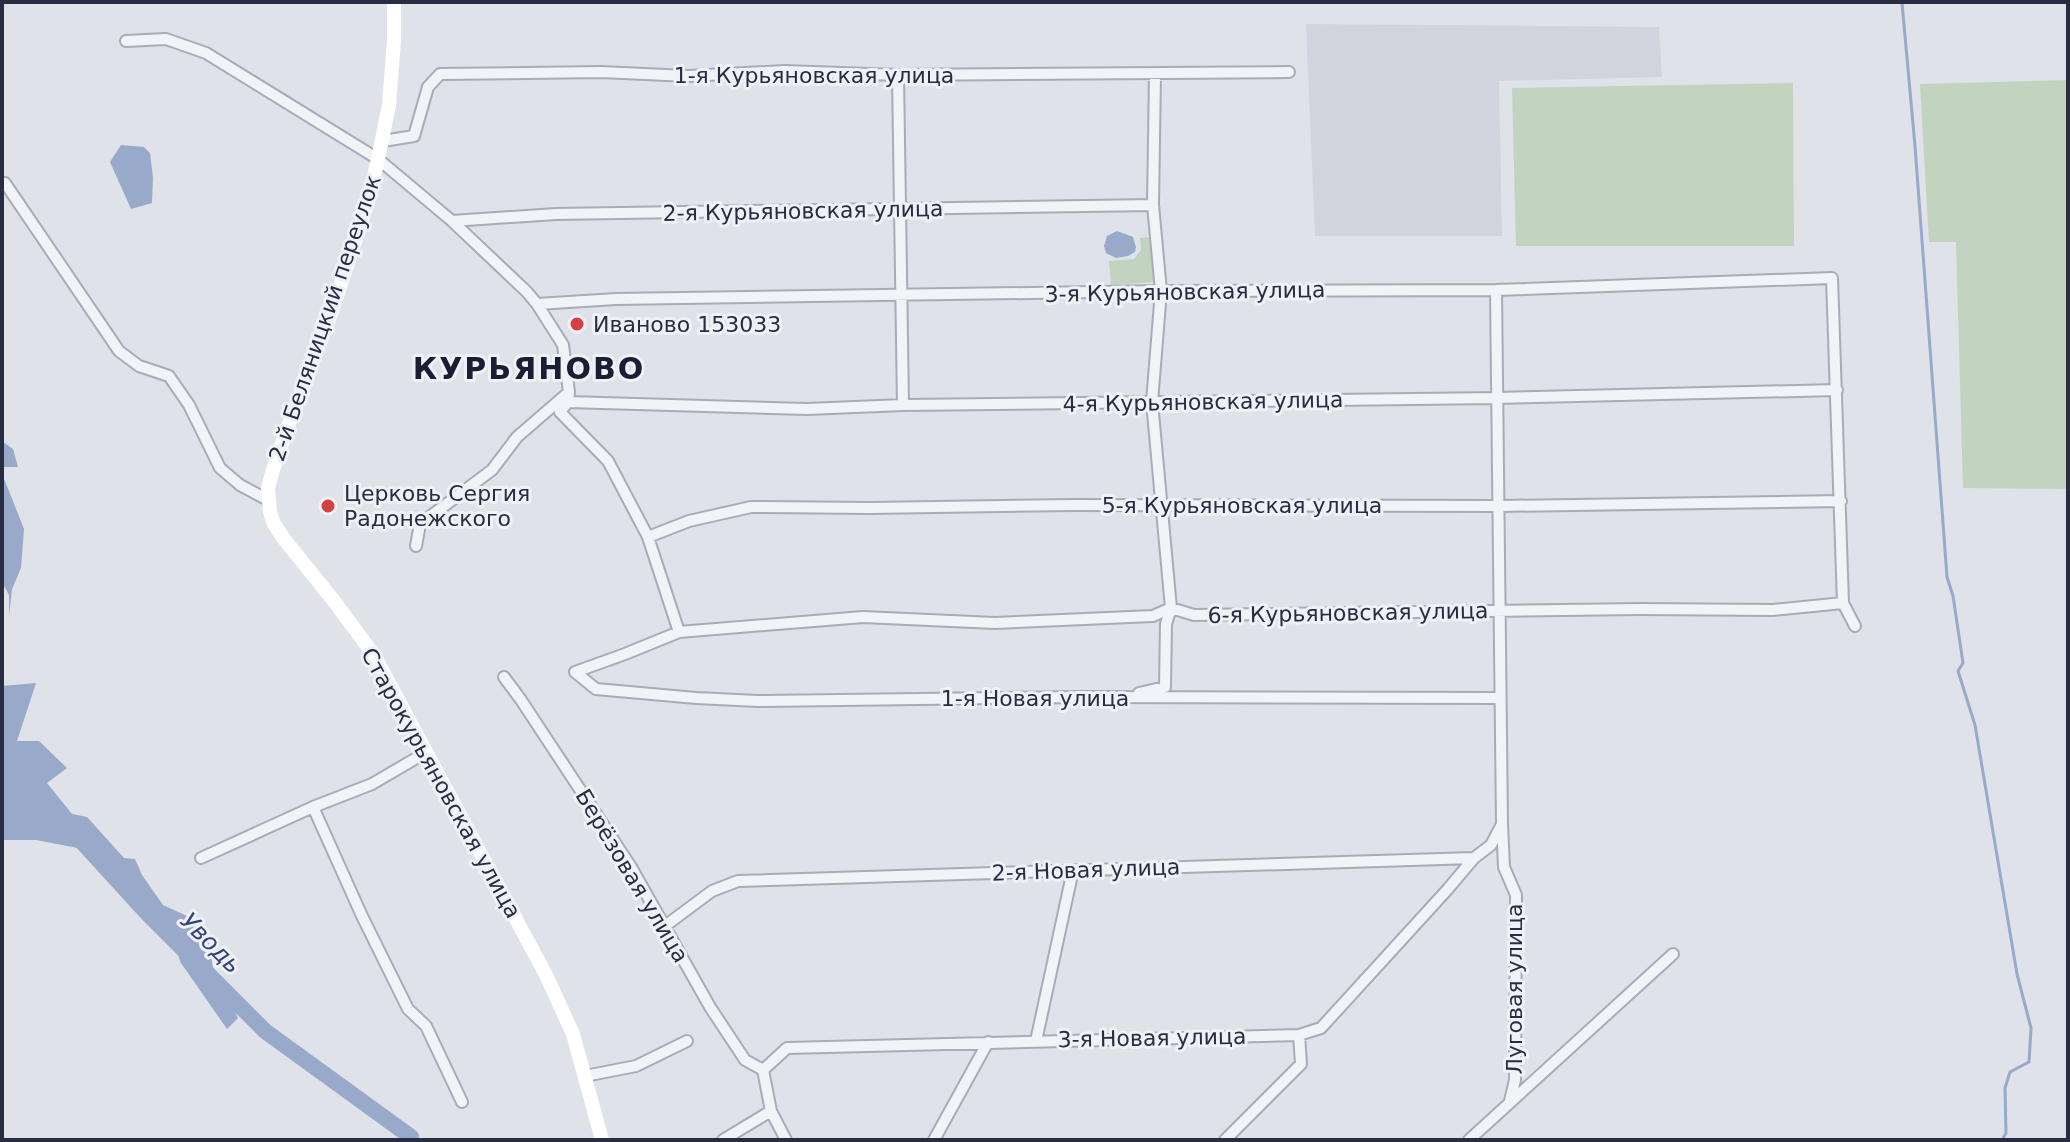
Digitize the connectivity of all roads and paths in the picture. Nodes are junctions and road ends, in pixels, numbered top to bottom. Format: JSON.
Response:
{"nodes":[{"id":1,"x":394,"y":2,"type":"edge"},
{"id":2,"x":126,"y":41,"type":"dead end"},
{"id":3,"x":1289,"y":72,"type":"dead end"},
{"id":4,"x":1155,"y":74,"type":"junction"},
{"id":5,"x":898,"y":75,"type":"junction"},
{"id":6,"x":383,"y":141,"type":"junction"},
{"id":7,"x":378,"y":159,"type":"junction"},
{"id":8,"x":2,"y":183,"type":"edge"},
{"id":9,"x":1153,"y":205,"type":"junction"},
{"id":10,"x":899,"y":209,"type":"junction"},
{"id":11,"x":452,"y":221,"type":"junction"},
{"id":12,"x":1496,"y":290,"type":"junction"},
{"id":13,"x":1161,"y":291,"type":"junction"},
{"id":14,"x":902,"y":296,"type":"junction"},
{"id":15,"x":537,"y":304,"type":"junction"},
{"id":16,"x":1837,"y":390,"type":"junction"},
{"id":17,"x":569,"y":397,"type":"junction"},
{"id":18,"x":1497,"y":398,"type":"junction"},
{"id":19,"x":1152,"y":402,"type":"junction"},
{"id":20,"x":903,"y":405,"type":"junction"},
{"id":21,"x":268,"y":500,"type":"junction"},
{"id":22,"x":1841,"y":501,"type":"junction"},
{"id":23,"x":1160,"y":505,"type":"junction"},
{"id":24,"x":1500,"y":506,"type":"junction"},
{"id":25,"x":648,"y":537,"type":"junction"},
{"id":26,"x":416,"y":546,"type":"dead end"},
{"id":27,"x":1843,"y":603,"type":"junction"},
{"id":28,"x":1171,"y":608,"type":"junction"},
{"id":29,"x":1499,"y":612,"type":"junction"},
{"id":30,"x":1855,"y":626,"type":"dead end"},
{"id":31,"x":679,"y":632,"type":"junction"},
{"id":32,"x":575,"y":672,"type":"joint"},
{"id":33,"x":504,"y":677,"type":"dead end"},
{"id":34,"x":1500,"y":692,"type":"junction"},
{"id":35,"x":1120,"y":697,"type":"junction"},
{"id":36,"x":425,"y":753,"type":"junction"},
{"id":37,"x":313,"y":807,"type":"junction"},
{"id":38,"x":1502,"y":824,"type":"junction"},
{"id":39,"x":201,"y":858,"type":"dead end"},
{"id":40,"x":1474,"y":858,"type":"junction"},
{"id":41,"x":1073,"y":870,"type":"junction"},
{"id":42,"x":665,"y":926,"type":"junction"},
{"id":43,"x":1673,"y":954,"type":"dead end"},
{"id":44,"x":1299,"y":1035,"type":"junction"},
{"id":45,"x":687,"y":1041,"type":"dead end"},
{"id":46,"x":1036,"y":1041,"type":"junction"},
{"id":47,"x":988,"y":1042,"type":"junction"},
{"id":48,"x":763,"y":1070,"type":"junction"},
{"id":49,"x":585,"y":1076,"type":"junction"},
{"id":50,"x":1510,"y":1101,"type":"junction"},
{"id":51,"x":462,"y":1102,"type":"dead end"},
{"id":52,"x":771,"y":1111,"type":"junction"},
{"id":53,"x":599,"y":1140,"type":"edge"},
{"id":54,"x":723,"y":1140,"type":"edge"},
{"id":55,"x":786,"y":1140,"type":"edge"},
{"id":56,"x":934,"y":1140,"type":"edge"},
{"id":57,"x":1225,"y":1140,"type":"edge"},
{"id":58,"x":1469,"y":1140,"type":"edge"}],
"edges":[{"from":1,"to":6,"type":"main road","name":"2-й Беляницкий переулок"},
{"from":2,"to":7,"type":"street"},
{"from":3,"to":4,"type":"street","name":"1-я Курьяновская улица"},
{"from":4,"to":5,"type":"street","name":"1-я Курьяновская улица"},
{"from":4,"to":9,"type":"street"},
{"from":5,"to":6,"type":"street","name":"1-я Курьяновская улица"},
{"from":5,"to":10,"type":"street"},
{"from":6,"to":7,"type":"main road","name":"2-й Беляницкий переулок"},
{"from":7,"to":11,"type":"street"},
{"from":7,"to":21,"type":"main road","name":"2-й Беляницкий переулок"},
{"from":8,"to":21,"type":"street"},
{"from":9,"to":10,"type":"street","name":"2-я Курьяновская улица"},
{"from":9,"to":13,"type":"street"},
{"from":10,"to":11,"type":"street","name":"2-я Курьяновская улица"},
{"from":10,"to":14,"type":"street"},
{"from":11,"to":15,"type":"street"},
{"from":12,"to":13,"type":"street","name":"3-я Курьяновская улица"},
{"from":12,"to":16,"type":"street","name":"3-я Курьяновская улица"},
{"from":12,"to":18,"type":"street","name":"Луговая улица"},
{"from":13,"to":14,"type":"street","name":"3-я Курьяновская улица"},
{"from":13,"to":19,"type":"street"},
{"from":14,"to":15,"type":"street","name":"3-я Курьяновская улица"},
{"from":14,"to":20,"type":"street"},
{"from":15,"to":17,"type":"street"},
{"from":16,"to":18,"type":"street","name":"4-я Курьяновская улица"},
{"from":16,"to":22,"type":"street"},
{"from":17,"to":20,"type":"street","name":"4-я Курьяновская улица"},
{"from":17,"to":25,"type":"street"},
{"from":17,"to":26,"type":"street"},
{"from":18,"to":19,"type":"street","name":"4-я Курьяновская улица"},
{"from":18,"to":24,"type":"street","name":"Луговая улица"},
{"from":19,"to":20,"type":"street","name":"4-я Курьяновская улица"},
{"from":19,"to":23,"type":"street"},
{"from":21,"to":36,"type":"main road","name":"Старокурьяновская улица"},
{"from":22,"to":24,"type":"street","name":"5-я Курьяновская улица"},
{"from":22,"to":27,"type":"street"},
{"from":23,"to":24,"type":"street","name":"5-я Курьяновская улица"},
{"from":23,"to":25,"type":"street","name":"5-я Курьяновская улица"},
{"from":23,"to":28,"type":"street"},
{"from":24,"to":29,"type":"street","name":"Луговая улица"},
{"from":25,"to":31,"type":"street"},
{"from":27,"to":29,"type":"street","name":"6-я Курьяновская улица"},
{"from":27,"to":30,"type":"street"},
{"from":28,"to":29,"type":"street","name":"6-я Курьяновская улица"},
{"from":28,"to":31,"type":"street","name":"6-я Курьяновская улица"},
{"from":28,"to":35,"type":"street"},
{"from":29,"to":34,"type":"street","name":"Луговая улица"},
{"from":31,"to":32,"type":"street","name":"6-я Курьяновская улица"},
{"from":32,"to":35,"type":"street","name":"1-я Новая улица"},
{"from":33,"to":42,"type":"street","name":"Берёзовая улица"},
{"from":34,"to":35,"type":"street","name":"1-я Новая улица"},
{"from":34,"to":38,"type":"street","name":"Луговая улица"},
{"from":36,"to":37,"type":"street"},
{"from":36,"to":49,"type":"main road","name":"Старокурьяновская улица"},
{"from":37,"to":39,"type":"street"},
{"from":37,"to":51,"type":"street"},
{"from":38,"to":40,"type":"street"},
{"from":38,"to":50,"type":"street","name":"Луговая улица"},
{"from":40,"to":41,"type":"street","name":"2-я Новая улица"},
{"from":40,"to":44,"type":"street","name":"3-я Новая улица"},
{"from":41,"to":42,"type":"street","name":"2-я Новая улица"},
{"from":41,"to":46,"type":"street"},
{"from":42,"to":48,"type":"street","name":"Берёзовая улица"},
{"from":43,"to":50,"type":"street"},
{"from":44,"to":46,"type":"street","name":"3-я Новая улица"},
{"from":44,"to":57,"type":"street"},
{"from":45,"to":49,"type":"street"},
{"from":46,"to":47,"type":"street","name":"3-я Новая улица"},
{"from":47,"to":48,"type":"street","name":"3-я Новая улица"},
{"from":47,"to":56,"type":"street"},
{"from":48,"to":52,"type":"street"},
{"from":49,"to":53,"type":"main road","name":"Старокурьяновская улица"},
{"from":50,"to":58,"type":"street"},
{"from":52,"to":54,"type":"street"},
{"from":52,"to":55,"type":"street"}]}
